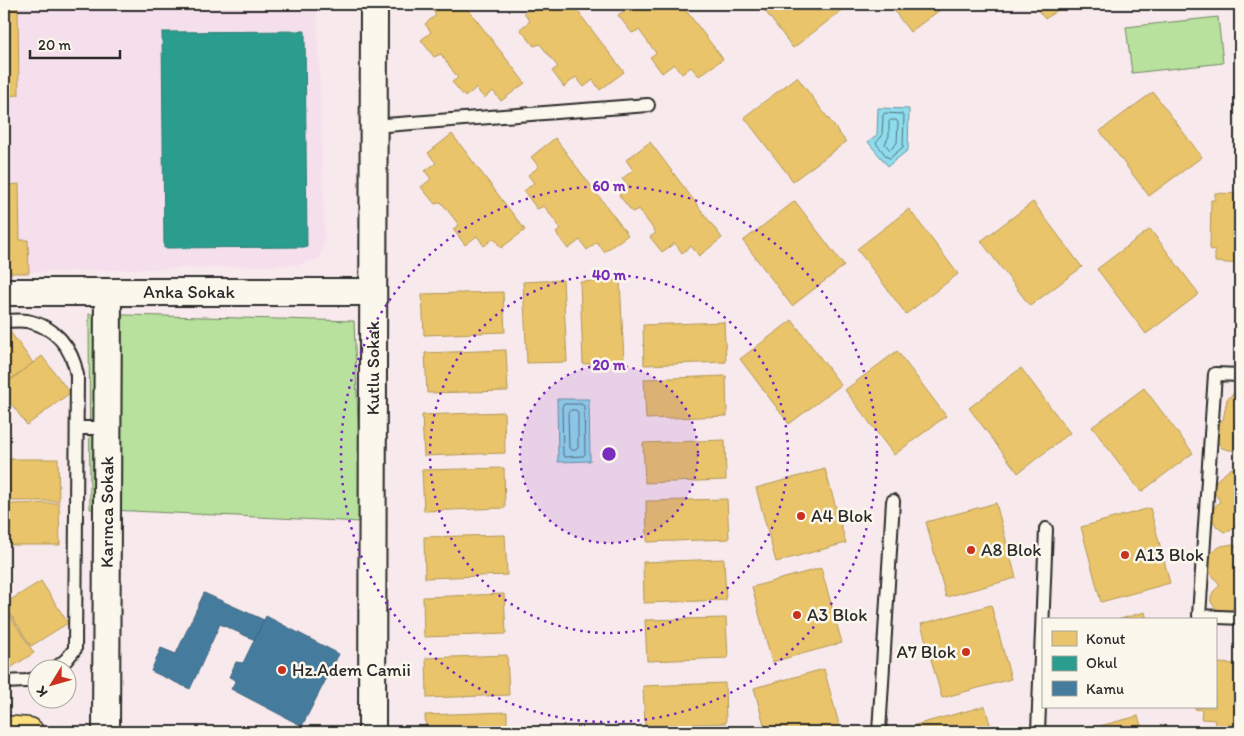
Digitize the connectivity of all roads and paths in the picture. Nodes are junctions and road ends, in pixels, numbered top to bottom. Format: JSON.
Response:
{"nodes":[{"id":1,"x":374,"y":4,"type":"edge"},
{"id":2,"x":648,"y":105,"type":"dead end"},
{"id":3,"x":373,"y":126,"type":"junction"},
{"id":4,"x":4,"y":292,"type":"edge"},
{"id":5,"x":108,"y":292,"type":"junction"},
{"id":6,"x":373,"y":292,"type":"junction"},
{"id":7,"x":4,"y":321,"type":"edge"},
{"id":8,"x":1240,"y":375,"type":"edge"},
{"id":9,"x":77,"y":428,"type":"junction"},
{"id":10,"x":108,"y":428,"type":"junction"},
{"id":11,"x":894,"y":501,"type":"dead end"},
{"id":12,"x":1046,"y":529,"type":"dead end"},
{"id":13,"x":1042,"y":618,"type":"edge"},
{"id":14,"x":1240,"y":618,"type":"edge"},
{"id":15,"x":1042,"y":630,"type":"edge"},
{"id":16,"x":68,"y":658,"type":"edge"},
{"id":17,"x":28,"y":680,"type":"edge"},
{"id":18,"x":4,"y":682,"type":"edge"},
{"id":19,"x":4,"y":730,"type":"edge"},
{"id":20,"x":29,"y":732,"type":"edge"},
{"id":21,"x":106,"y":732,"type":"edge"},
{"id":22,"x":372,"y":732,"type":"edge"},
{"id":23,"x":879,"y":732,"type":"edge"},
{"id":24,"x":1038,"y":732,"type":"edge"}],
"edges":[{"from":1,"to":3,"type":"street","name":"Kutlu Sokak"},
{"from":2,"to":3,"type":"lane"},
{"from":3,"to":6,"type":"street","name":"Kutlu Sokak"},
{"from":4,"to":5,"type":"street","name":"Anka Sokak"},
{"from":5,"to":6,"type":"street","name":"Anka Sokak"},
{"from":5,"to":10,"type":"street","name":"Karınca Sokak"},
{"from":6,"to":22,"type":"street","name":"Kutlu Sokak"},
{"from":7,"to":9,"type":"lane"},
{"from":8,"to":14,"type":"lane"},
{"from":9,"to":10,"type":"lane"},
{"from":9,"to":16,"type":"lane"},
{"from":10,"to":21,"type":"street","name":"Karınca Sokak"},
{"from":11,"to":23,"type":"lane"},
{"from":12,"to":13,"type":"lane"},
{"from":15,"to":24,"type":"lane"},
{"from":17,"to":18,"type":"lane"},
{"from":19,"to":20,"type":"main road"}]}
